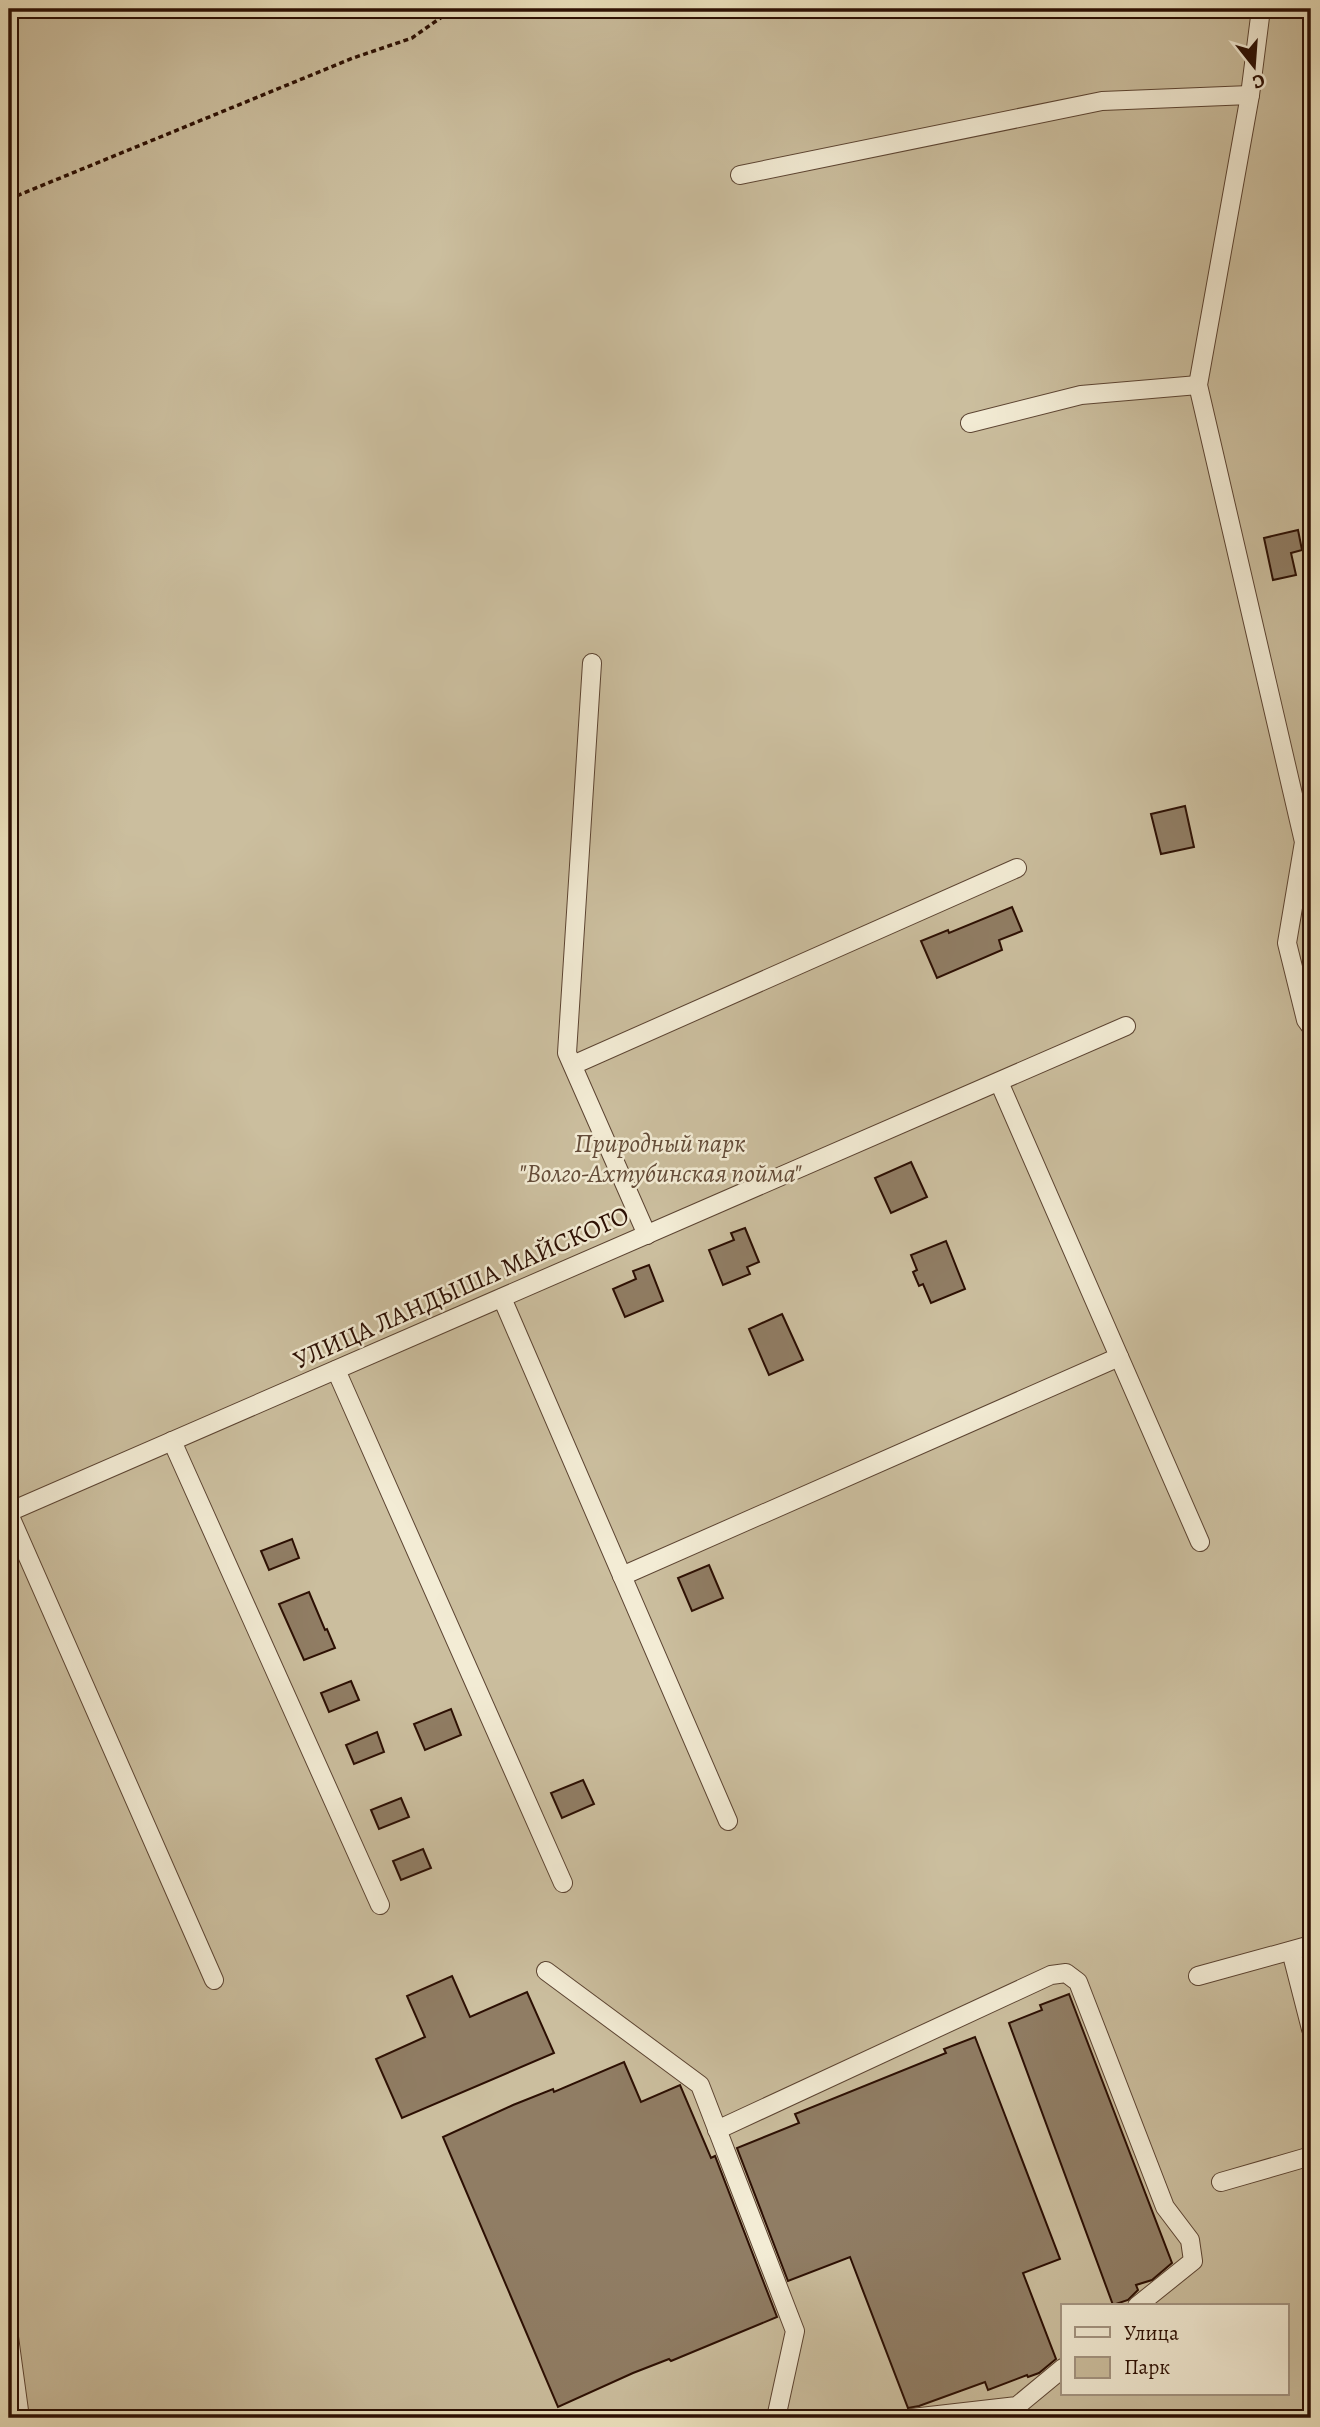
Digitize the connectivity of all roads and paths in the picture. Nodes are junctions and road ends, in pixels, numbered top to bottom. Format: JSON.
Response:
{"nodes":[{"id":1,"x":453,"y":9,"type":"edge"},
{"id":2,"x":1261,"y":9,"type":"edge"},
{"id":3,"x":1250,"y":95,"type":"junction"},
{"id":4,"x":740,"y":175,"type":"dead end"},
{"id":5,"x":9,"y":199,"type":"edge"},
{"id":6,"x":1198,"y":385,"type":"junction"},
{"id":7,"x":970,"y":423,"type":"dead end"},
{"id":8,"x":593,"y":663,"type":"dead end"},
{"id":9,"x":1017,"y":868,"type":"dead end"},
{"id":10,"x":1126,"y":1026,"type":"dead end"},
{"id":11,"x":1311,"y":1027,"type":"edge"},
{"id":12,"x":573,"y":1065,"type":"junction"},
{"id":13,"x":999,"y":1082,"type":"junction"},
{"id":14,"x":647,"y":1235,"type":"junction"},
{"id":15,"x":502,"y":1298,"type":"junction"},
{"id":16,"x":1119,"y":1357,"type":"junction"},
{"id":17,"x":337,"y":1370,"type":"junction"},
{"id":18,"x":172,"y":1441,"type":"junction"},
{"id":19,"x":9,"y":1513,"type":"edge"},
{"id":20,"x":1200,"y":1542,"type":"dead end"},
{"id":21,"x":622,"y":1576,"type":"junction"},
{"id":22,"x":728,"y":1821,"type":"dead end"},
{"id":23,"x":563,"y":1883,"type":"dead end"},
{"id":24,"x":380,"y":1905,"type":"dead end"},
{"id":25,"x":1311,"y":1945,"type":"edge"},
{"id":26,"x":1291,"y":1951,"type":"junction"},
{"id":27,"x":546,"y":1970,"type":"dead end"},
{"id":28,"x":1198,"y":1976,"type":"dead end"},
{"id":29,"x":214,"y":1980,"type":"dead end"},
{"id":30,"x":1311,"y":2029,"type":"edge"},
{"id":31,"x":717,"y":2130,"type":"junction"},
{"id":32,"x":1311,"y":2156,"type":"edge"},
{"id":33,"x":1221,"y":2182,"type":"dead end"},
{"id":34,"x":1140,"y":2304,"type":"edge"},
{"id":35,"x":9,"y":2337,"type":"edge"},
{"id":36,"x":1061,"y":2370,"type":"edge"},
{"id":37,"x":20,"y":2418,"type":"edge"},
{"id":38,"x":776,"y":2418,"type":"edge"},
{"id":39,"x":912,"y":2418,"type":"edge"}],
"edges":[{"from":1,"to":5,"type":"path"},
{"from":2,"to":3,"type":"street"},
{"from":3,"to":4,"type":"street"},
{"from":3,"to":6,"type":"street"},
{"from":6,"to":7,"type":"street"},
{"from":6,"to":11,"type":"street"},
{"from":8,"to":12,"type":"street"},
{"from":9,"to":12,"type":"street"},
{"from":10,"to":13,"type":"street","name":"УЛИЦА ЛАНДЫША МАЙСКОГО"},
{"from":12,"to":14,"type":"street"},
{"from":13,"to":14,"type":"street","name":"УЛИЦА ЛАНДЫША МАЙСКОГО"},
{"from":13,"to":16,"type":"street"},
{"from":14,"to":15,"type":"street","name":"УЛИЦА ЛАНДЫША МАЙСКОГО"},
{"from":15,"to":17,"type":"street","name":"УЛИЦА ЛАНДЫША МАЙСКОГО"},
{"from":15,"to":21,"type":"street"},
{"from":16,"to":20,"type":"street"},
{"from":16,"to":21,"type":"street"},
{"from":17,"to":18,"type":"street","name":"УЛИЦА ЛАНДЫША МАЙСКОГО"},
{"from":17,"to":23,"type":"street"},
{"from":18,"to":19,"type":"street","name":"УЛИЦА ЛАНДЫША МАЙСКОГО"},
{"from":18,"to":24,"type":"street"},
{"from":19,"to":29,"type":"street"},
{"from":21,"to":22,"type":"street"},
{"from":25,"to":26,"type":"street"},
{"from":26,"to":28,"type":"street"},
{"from":26,"to":30,"type":"street"},
{"from":27,"to":31,"type":"street"},
{"from":31,"to":34,"type":"street"},
{"from":31,"to":38,"type":"street"},
{"from":32,"to":33,"type":"street"},
{"from":35,"to":37,"type":"street"},
{"from":36,"to":39,"type":"street"}]}
